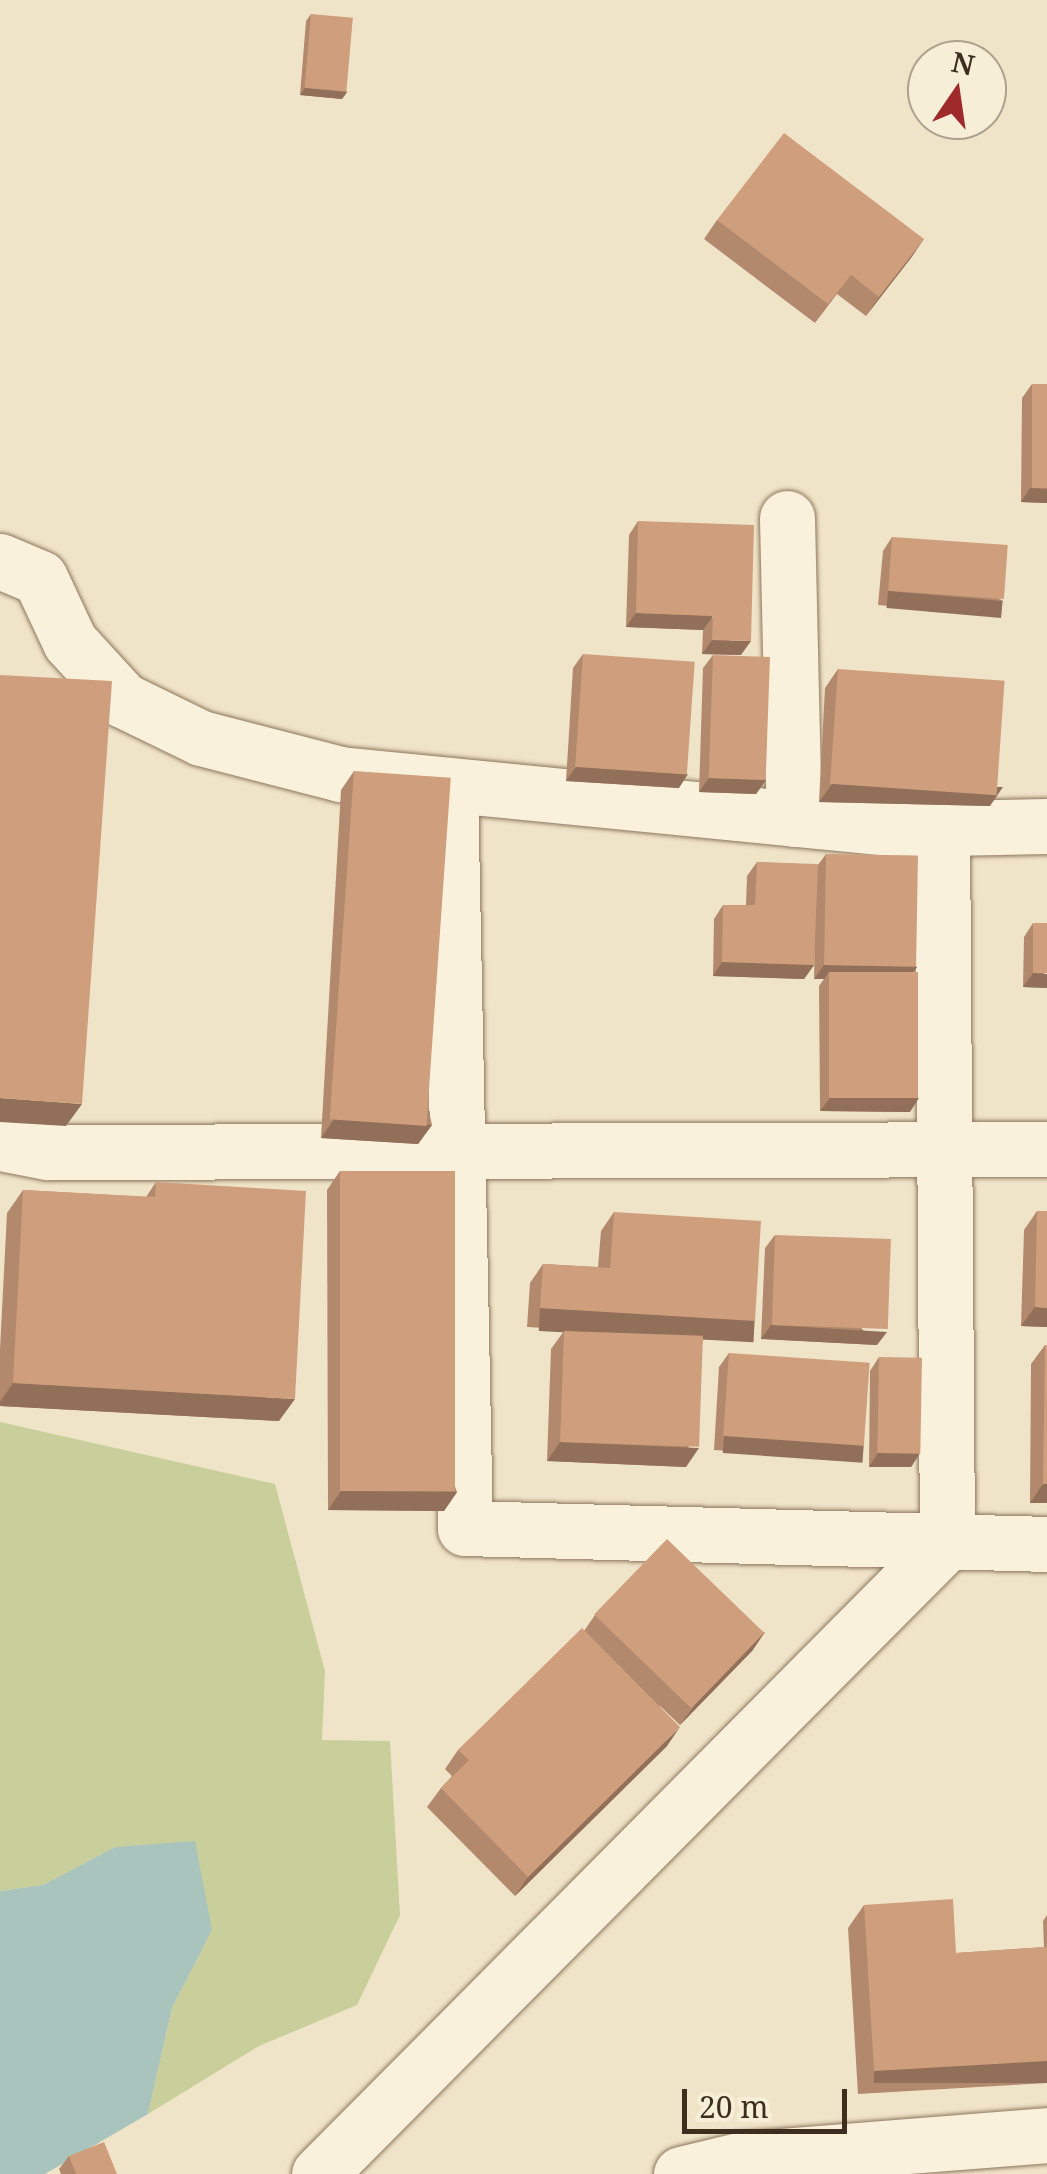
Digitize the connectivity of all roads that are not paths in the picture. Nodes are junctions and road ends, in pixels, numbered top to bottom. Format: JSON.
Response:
{"nodes":[{"id":1,"x":786,"y":518,"type":"dead end"},
{"id":2,"x":0,"y":561,"type":"edge"},
{"id":3,"x":450,"y":788,"type":"junction"},
{"id":4,"x":794,"y":819,"type":"junction"},
{"id":5,"x":1047,"y":826,"type":"edge"},
{"id":6,"x":942,"y":828,"type":"junction"},
{"id":7,"x":0,"y":1143,"type":"edge"},
{"id":8,"x":463,"y":1145,"type":"junction"},
{"id":9,"x":940,"y":1148,"type":"junction"},
{"id":10,"x":1047,"y":1149,"type":"edge"},
{"id":11,"x":946,"y":1542,"type":"junction"},
{"id":12,"x":1047,"y":1544,"type":"edge"},
{"id":13,"x":1047,"y":2135,"type":"edge"},
{"id":14,"x":318,"y":2174,"type":"edge"},
{"id":15,"x":680,"y":2174,"type":"edge"}],
"edges":[{"from":1,"to":4,"type":"street"},
{"from":2,"to":3,"type":"street"},
{"from":3,"to":4,"type":"street"},
{"from":3,"to":8,"type":"street"},
{"from":4,"to":6,"type":"street"},
{"from":5,"to":6,"type":"street"},
{"from":6,"to":9,"type":"street"},
{"from":7,"to":8,"type":"street"},
{"from":8,"to":9,"type":"street"},
{"from":8,"to":11,"type":"street"},
{"from":9,"to":10,"type":"street"},
{"from":9,"to":11,"type":"street"},
{"from":11,"to":12,"type":"street"},
{"from":11,"to":14,"type":"street"},
{"from":13,"to":15,"type":"street"}]}
